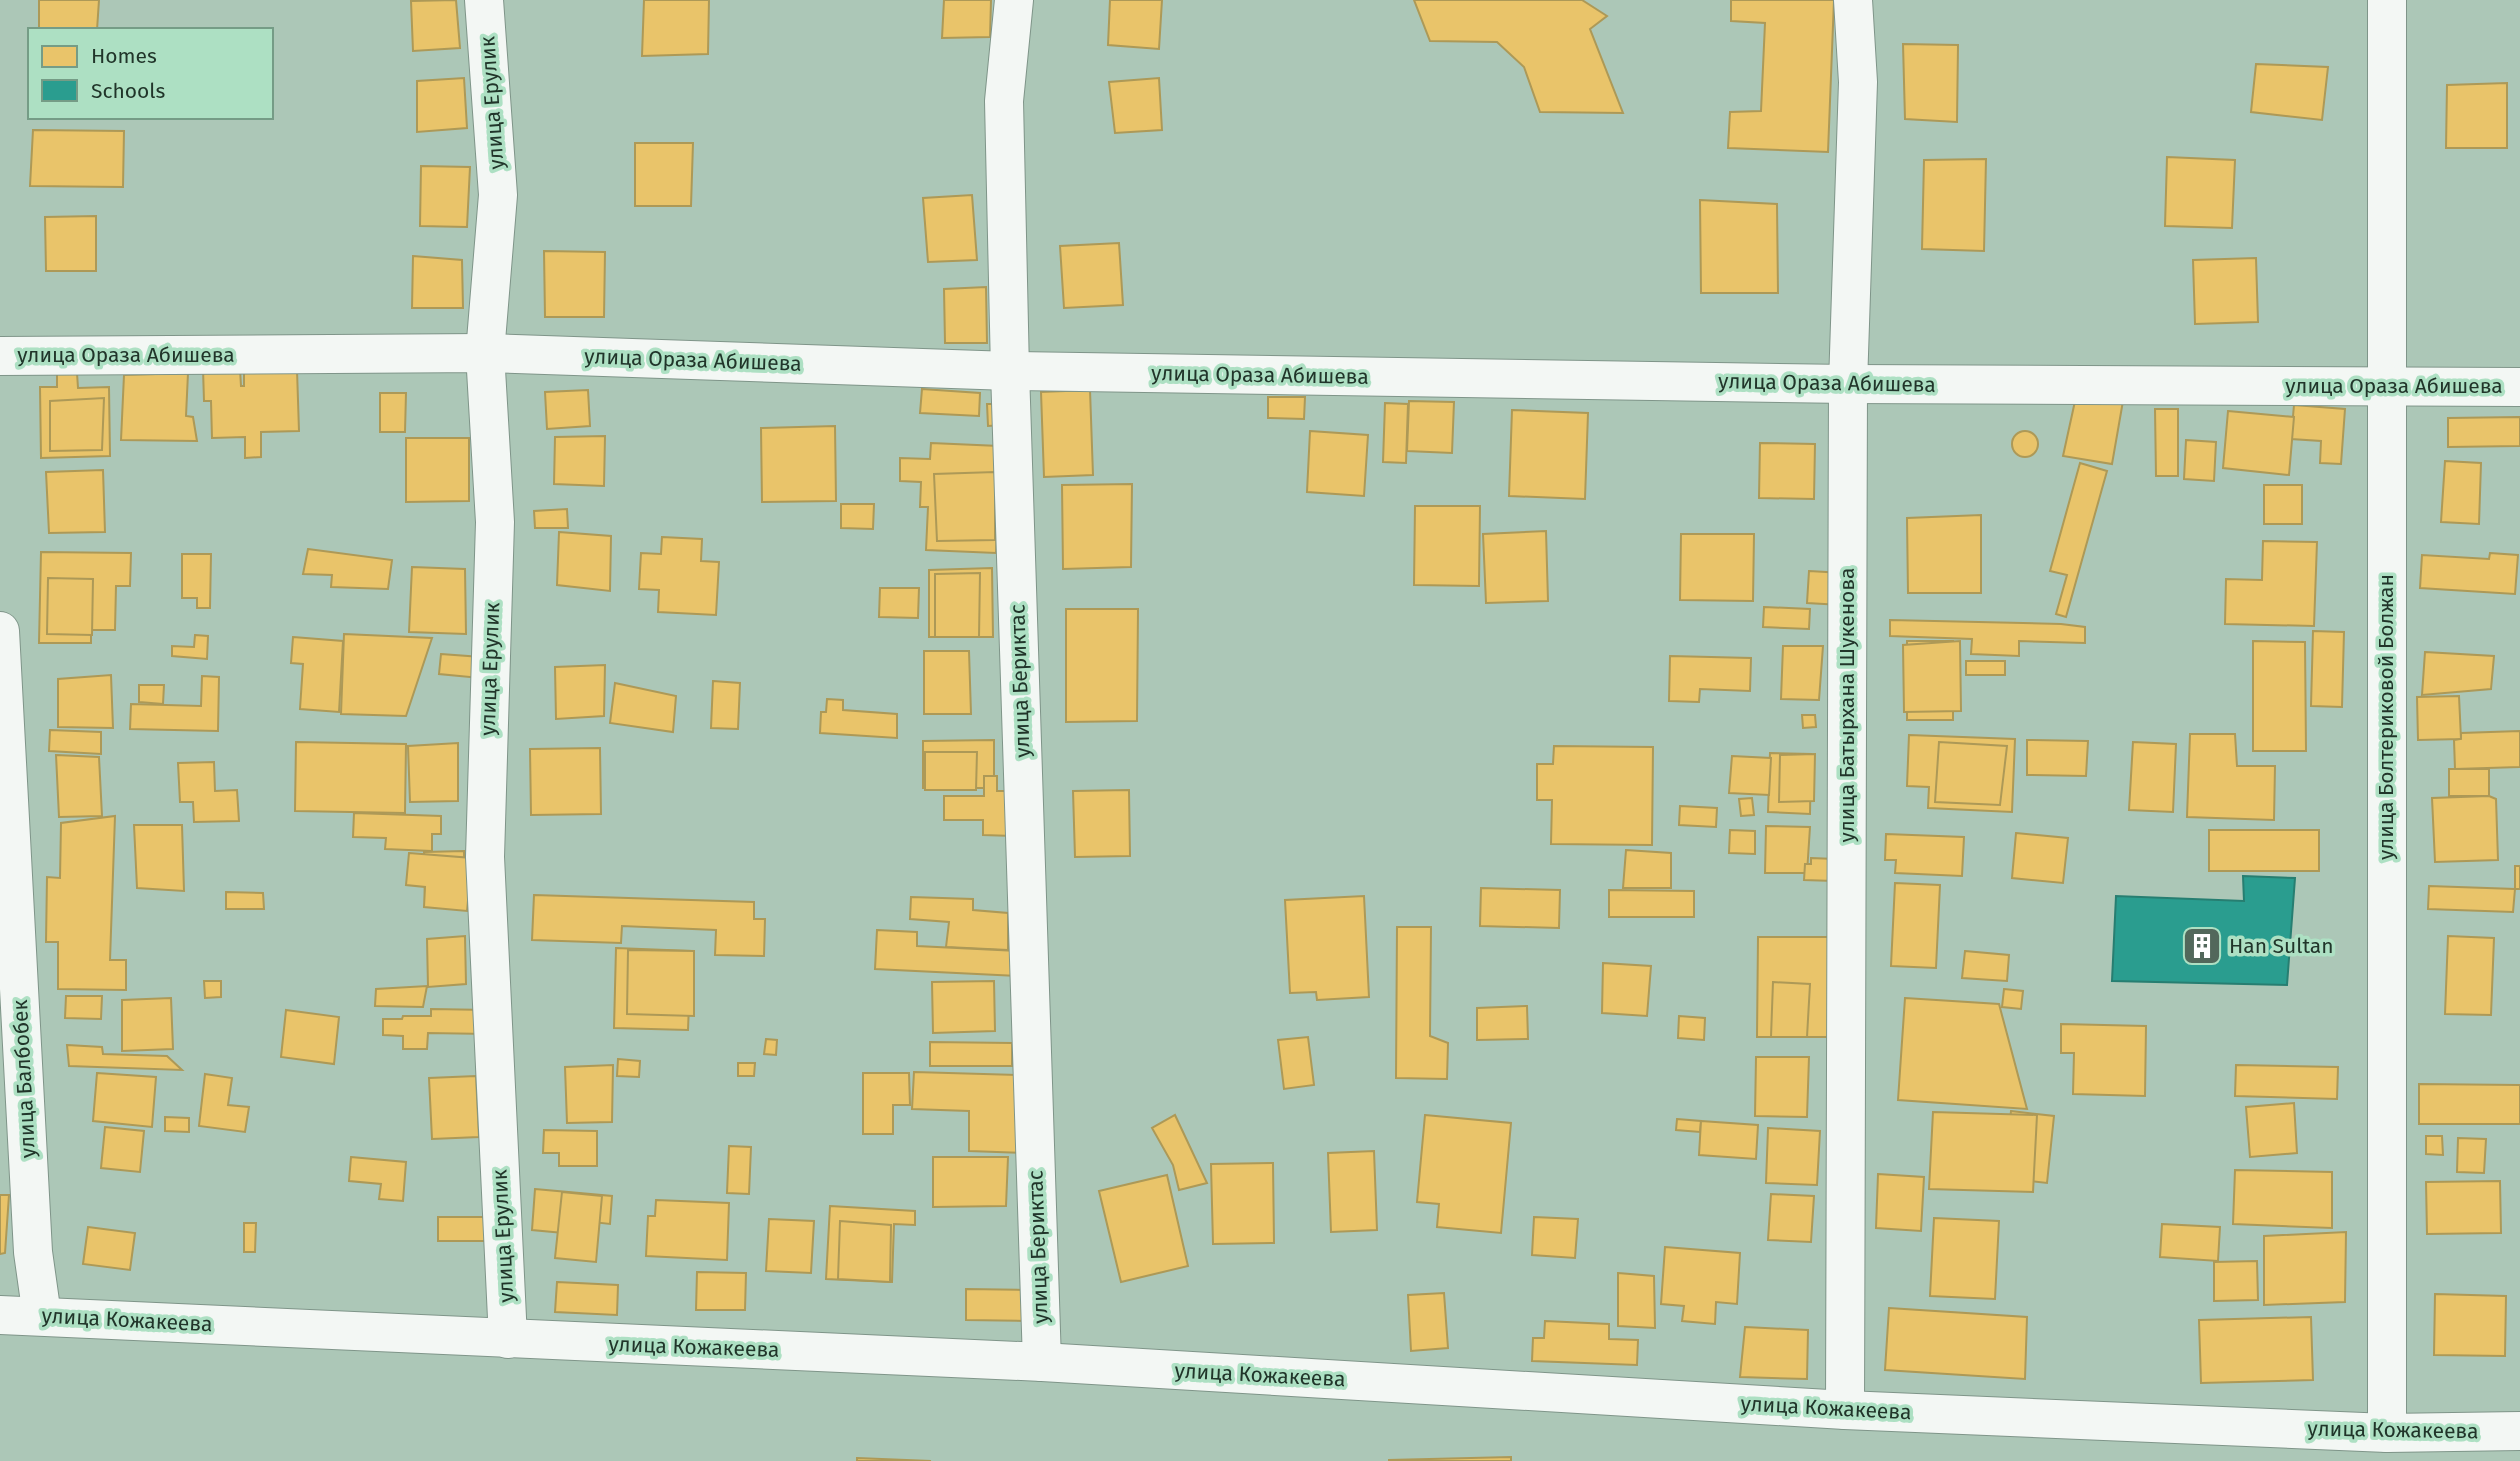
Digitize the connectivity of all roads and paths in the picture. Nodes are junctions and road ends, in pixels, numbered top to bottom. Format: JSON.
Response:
{"nodes":[{"id":1,"x":484,"y":0,"type":"edge"},
{"id":2,"x":1014,"y":0,"type":"edge"},
{"id":3,"x":1853,"y":0,"type":"edge"},
{"id":4,"x":2387,"y":0,"type":"edge"},
{"id":5,"x":485,"y":353,"type":"junction"},
{"id":6,"x":0,"y":356,"type":"edge"},
{"id":7,"x":1010,"y":371,"type":"junction"},
{"id":8,"x":1847,"y":384,"type":"junction"},
{"id":9,"x":2386,"y":385,"type":"junction"},
{"id":10,"x":2520,"y":387,"type":"edge"},
{"id":11,"x":0,"y":631,"type":"edge"},
{"id":12,"x":0,"y":1315,"type":"edge"},
{"id":13,"x":42,"y":1316,"type":"junction"},
{"id":14,"x":508,"y":1339,"type":"junction"},
{"id":15,"x":1042,"y":1362,"type":"junction"},
{"id":16,"x":1845,"y":1410,"type":"junction"},
{"id":17,"x":2520,"y":1431,"type":"edge"},
{"id":18,"x":2387,"y":1433,"type":"junction"}],
"edges":[{"from":1,"to":5,"type":"street","name":"улица Ерулик"},
{"from":2,"to":7,"type":"street","name":"улица Бериктас"},
{"from":3,"to":8,"type":"street","name":"улица Батырхана Шукенова"},
{"from":4,"to":9,"type":"street","name":"улица Болтериковой Болжан"},
{"from":5,"to":6,"type":"street","name":"улица Ораза Абишева"},
{"from":5,"to":7,"type":"street","name":"улица Ораза Абишева"},
{"from":5,"to":14,"type":"street","name":"улица Ерулик"},
{"from":7,"to":8,"type":"street","name":"улица Ораза Абишева"},
{"from":7,"to":15,"type":"street","name":"улица Бериктас"},
{"from":8,"to":9,"type":"street","name":"улица Ораза Абишева"},
{"from":8,"to":16,"type":"street","name":"улица Батырхана Шукенова"},
{"from":9,"to":10,"type":"street","name":"улица Ораза Абишева"},
{"from":9,"to":18,"type":"street","name":"улица Болтериковой Болжан"},
{"from":11,"to":13,"type":"street","name":"улица Балбобек"},
{"from":12,"to":13,"type":"street","name":"улица Кожакеева"},
{"from":13,"to":14,"type":"street","name":"улица Кожакеева"},
{"from":14,"to":15,"type":"street","name":"улица Кожакеева"},
{"from":15,"to":16,"type":"street","name":"улица Кожакеева"},
{"from":16,"to":18,"type":"street","name":"улица Кожакеева"},
{"from":17,"to":18,"type":"street","name":"улица Кожакеева"}]}
